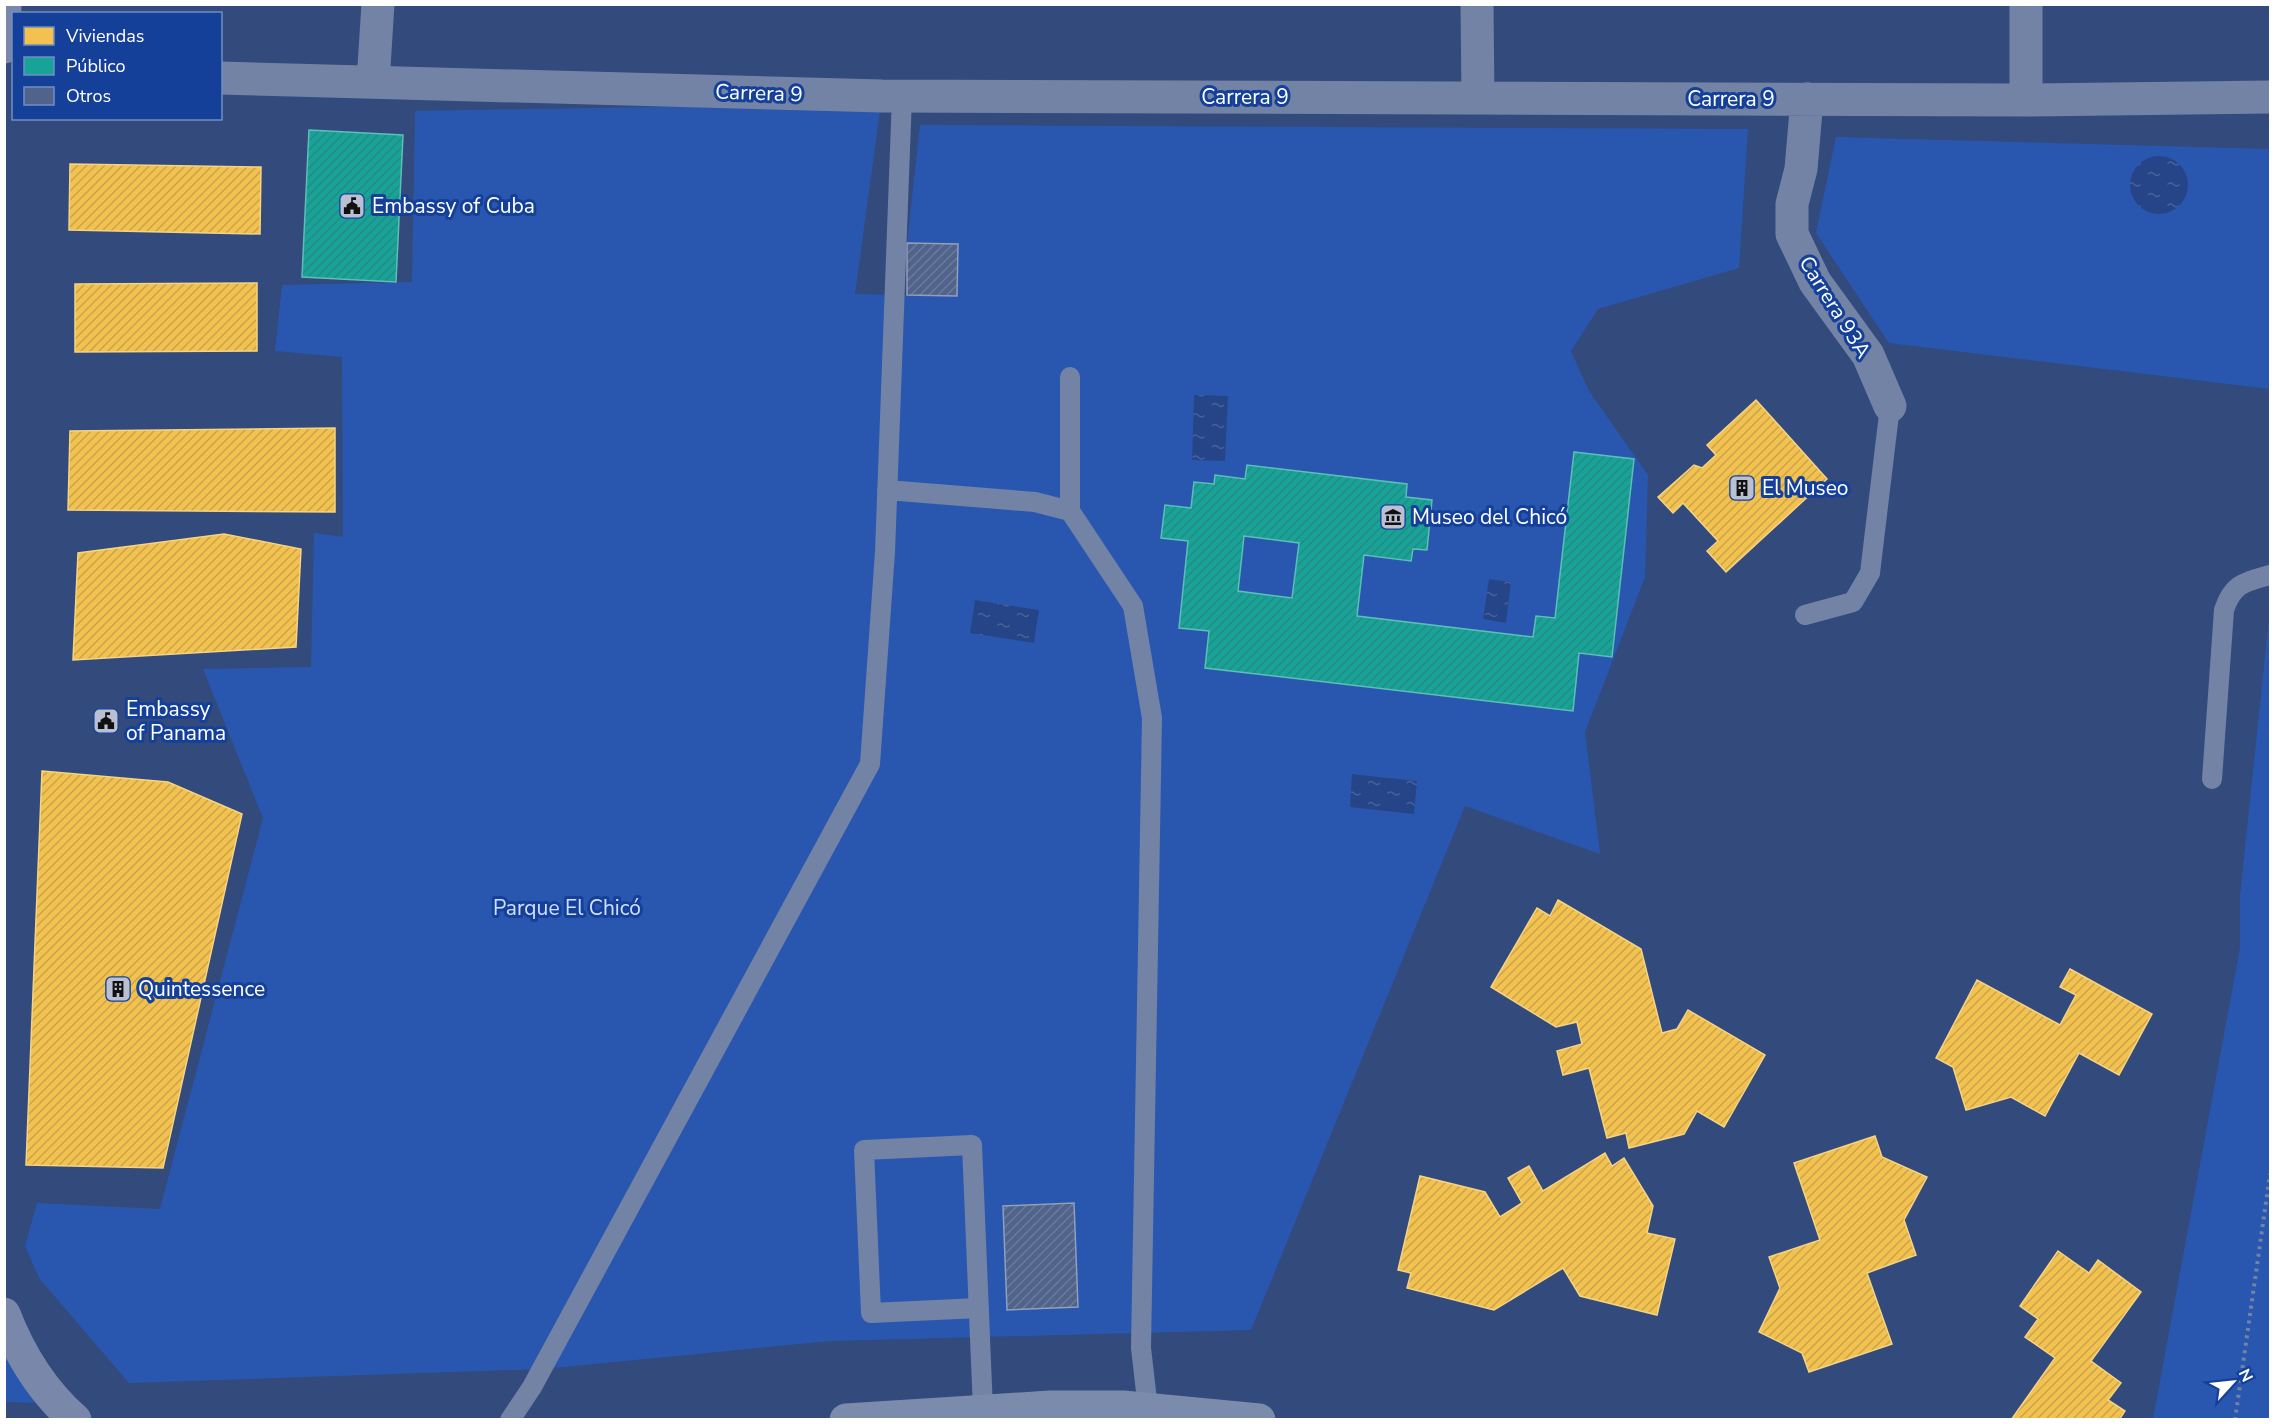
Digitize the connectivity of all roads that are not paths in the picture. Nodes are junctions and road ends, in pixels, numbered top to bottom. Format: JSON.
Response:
{"nodes":[{"id":1,"x":5,"y":4,"type":"edge"},
{"id":2,"x":378,"y":4,"type":"edge"},
{"id":3,"x":1477,"y":4,"type":"edge"},
{"id":4,"x":2026,"y":4,"type":"edge"},
{"id":5,"x":4,"y":47,"type":"edge"},
{"id":6,"x":222,"y":78,"type":"edge"},
{"id":7,"x":373,"y":82,"type":"junction"},
{"id":8,"x":902,"y":96,"type":"junction"},
{"id":9,"x":2271,"y":97,"type":"edge"},
{"id":10,"x":1478,"y":98,"type":"junction"},
{"id":11,"x":1807,"y":99,"type":"junction"},
{"id":12,"x":2025,"y":100,"type":"junction"},
{"id":13,"x":1070,"y":377,"type":"dead end"},
{"id":14,"x":1890,"y":406,"type":"joint"},
{"id":15,"x":887,"y":490,"type":"junction"},
{"id":16,"x":1070,"y":511,"type":"junction"},
{"id":17,"x":2271,"y":575,"type":"edge"},
{"id":18,"x":1805,"y":615,"type":"dead end"},
{"id":19,"x":2212,"y":779,"type":"dead end"},
{"id":20,"x":979,"y":1308,"type":"junction"},
{"id":21,"x":4,"y":1314,"type":"edge"},
{"id":22,"x":1148,"y":1409,"type":"junction"},
{"id":23,"x":983,"y":1410,"type":"junction"},
{"id":24,"x":75,"y":1419,"type":"edge"},
{"id":25,"x":510,"y":1419,"type":"edge"},
{"id":26,"x":846,"y":1419,"type":"edge"},
{"id":27,"x":1259,"y":1419,"type":"edge"}],
"edges":[{"from":1,"to":5,"type":"main road"},
{"from":2,"to":7,"type":"street"},
{"from":3,"to":10,"type":"street"},
{"from":4,"to":12,"type":"street"},
{"from":6,"to":7,"type":"street","name":"Carrera 9"},
{"from":7,"to":8,"type":"street","name":"Carrera 9"},
{"from":8,"to":10,"type":"street","name":"Carrera 9"},
{"from":8,"to":15,"type":"lane"},
{"from":9,"to":12,"type":"street","name":"Carrera 9"},
{"from":10,"to":11,"type":"street","name":"Carrera 9"},
{"from":11,"to":12,"type":"street","name":"Carrera 9"},
{"from":11,"to":14,"type":"street","name":"Carrera 93A"},
{"from":13,"to":16,"type":"lane"},
{"from":14,"to":18,"type":"lane"},
{"from":15,"to":16,"type":"lane"},
{"from":15,"to":25,"type":"lane"},
{"from":16,"to":22,"type":"lane"},
{"from":17,"to":19,"type":"lane"},
{"from":20,"to":20,"type":"lane"},
{"from":20,"to":23,"type":"lane"},
{"from":21,"to":24,"type":"main road"},
{"from":22,"to":23,"type":"main road"},
{"from":22,"to":27,"type":"main road"},
{"from":23,"to":26,"type":"main road"}]}
